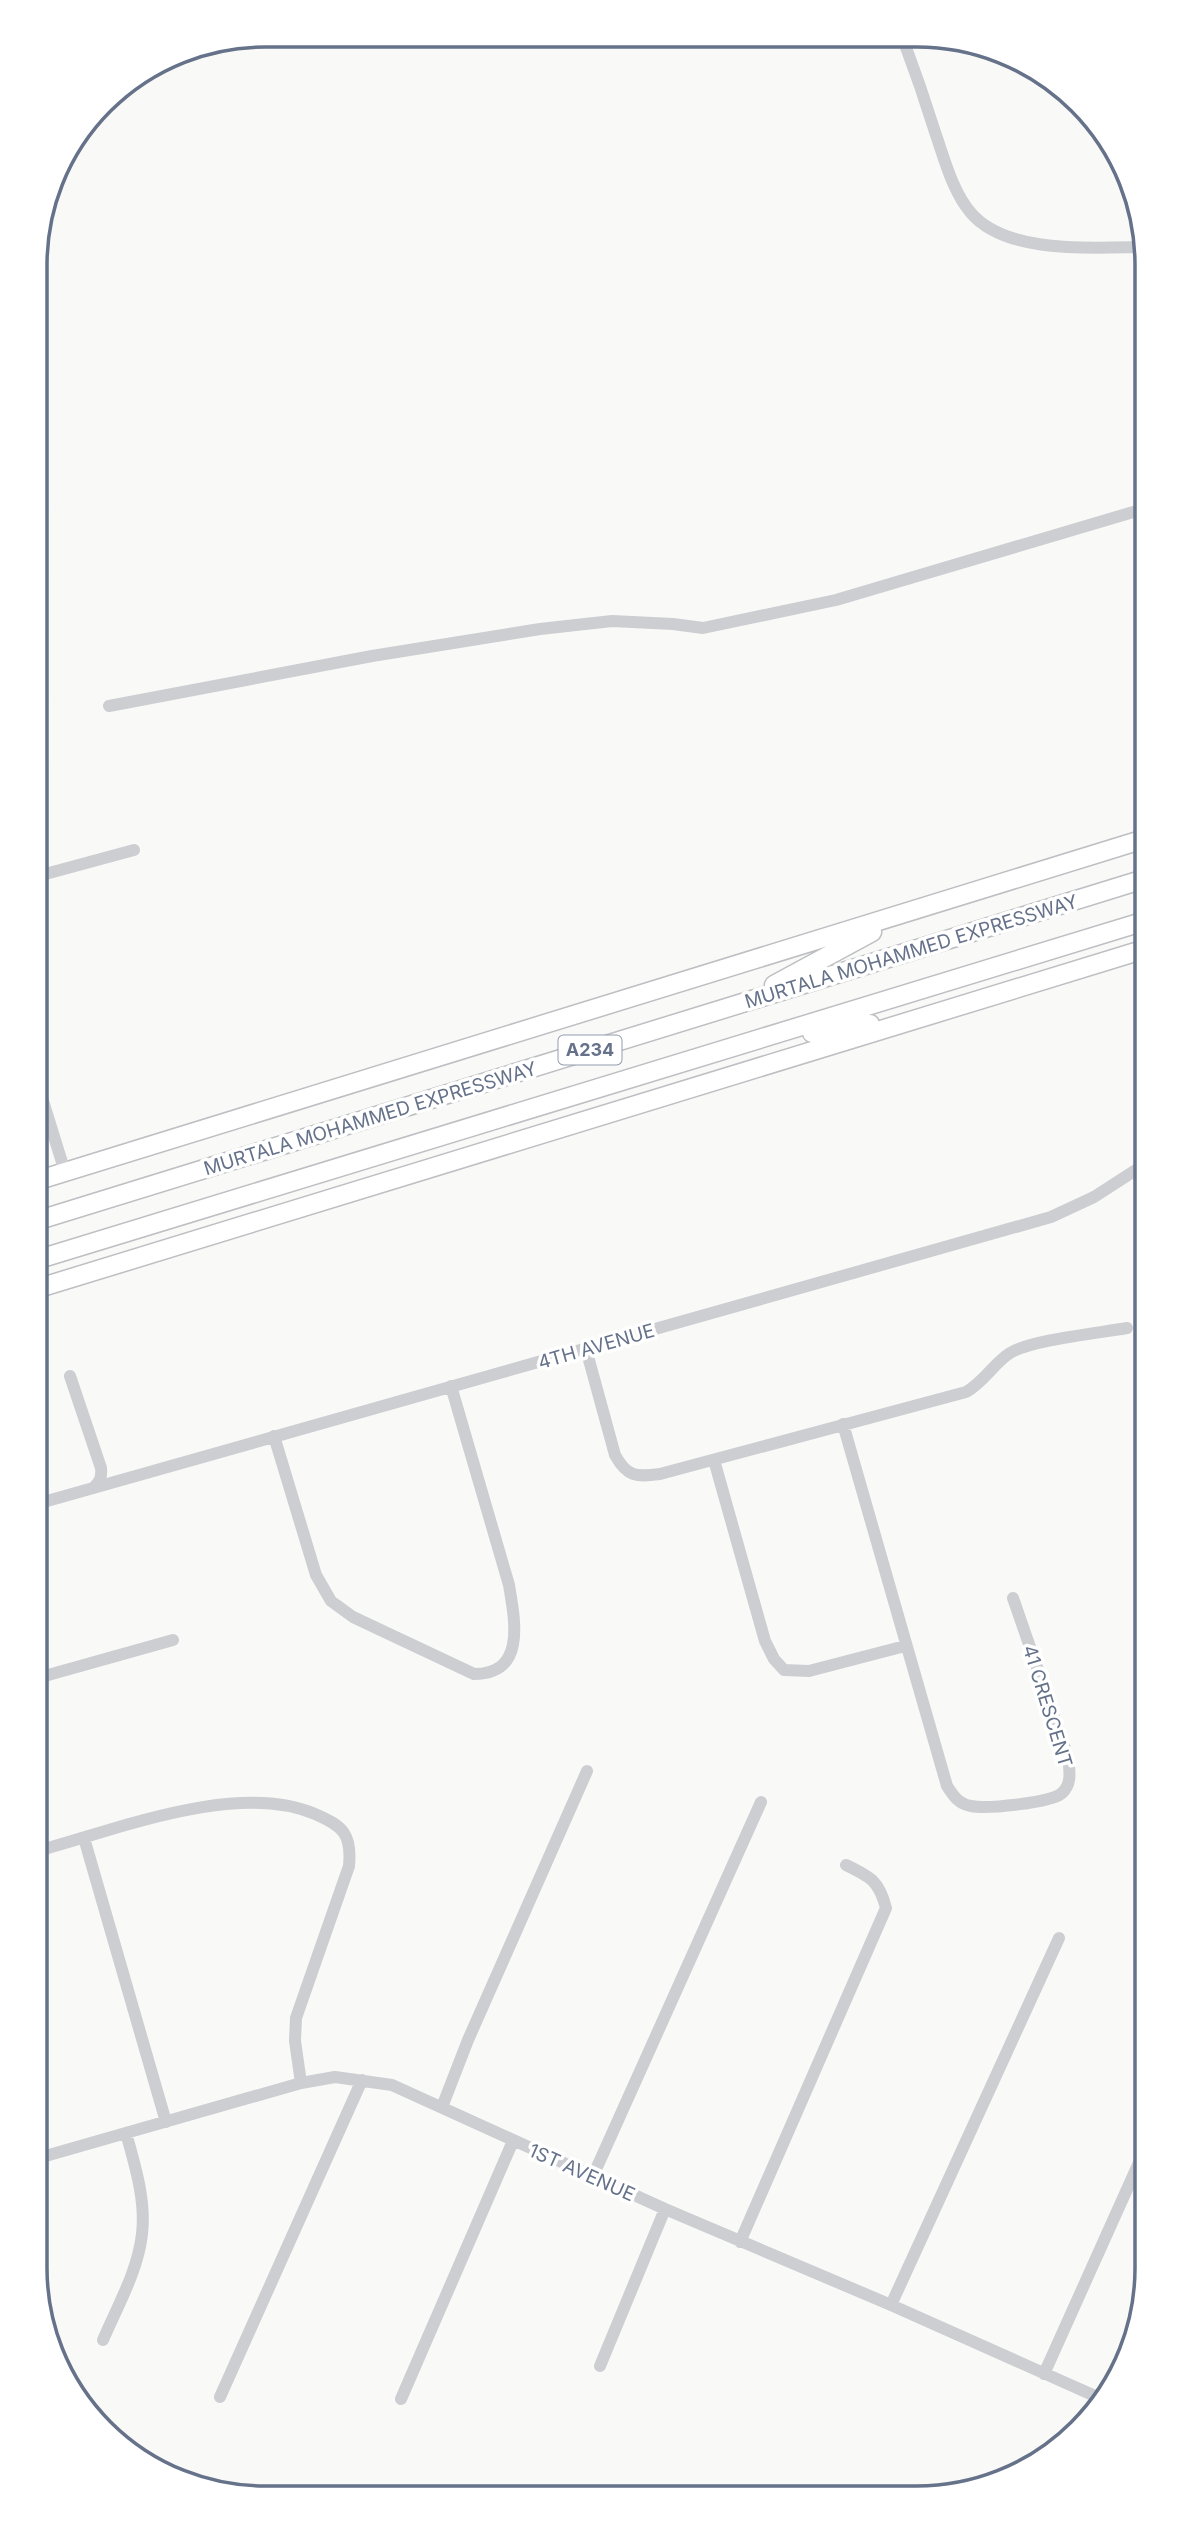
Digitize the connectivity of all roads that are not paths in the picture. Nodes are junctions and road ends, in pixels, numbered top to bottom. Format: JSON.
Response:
{"nodes":[{"id":1,"x":906,"y":47,"type":"edge"},
{"id":2,"x":1134,"y":247,"type":"edge"},
{"id":3,"x":1135,"y":512,"type":"edge"},
{"id":4,"x":110,"y":706,"type":"dead end"},
{"id":5,"x":1135,"y":842,"type":"edge"},
{"id":6,"x":134,"y":850,"type":"dead end"},
{"id":7,"x":48,"y":873,"type":"edge"},
{"id":8,"x":1135,"y":882,"type":"edge"},
{"id":9,"x":906,"y":913,"type":"junction"},
{"id":10,"x":1135,"y":924,"type":"edge"},
{"id":11,"x":1135,"y":952,"type":"edge"},
{"id":12,"x":738,"y":1004,"type":"junction"},
{"id":13,"x":928,"y":1016,"type":"junction"},
{"id":14,"x":756,"y":1041,"type":"junction"},
{"id":15,"x":48,"y":1118,"type":"edge"},
{"id":16,"x":1135,"y":1171,"type":"edge"},
{"id":17,"x":65,"y":1172,"type":"junction"},
{"id":18,"x":48,"y":1177,"type":"edge"},
{"id":19,"x":48,"y":1217,"type":"edge"},
{"id":20,"x":48,"y":1256,"type":"edge"},
{"id":21,"x":47,"y":1285,"type":"edge"},
{"id":22,"x":1127,"y":1328,"type":"dead end"},
{"id":23,"x":586,"y":1349,"type":"junction"},
{"id":24,"x":70,"y":1376,"type":"dead end"},
{"id":25,"x":451,"y":1386,"type":"junction"},
{"id":26,"x":844,"y":1424,"type":"junction"},
{"id":27,"x":274,"y":1436,"type":"junction"},
{"id":28,"x":714,"y":1460,"type":"junction"},
{"id":29,"x":92,"y":1488,"type":"junction"},
{"id":30,"x":47,"y":1501,"type":"edge"},
{"id":31,"x":1013,"y":1598,"type":"dead end"},
{"id":32,"x":173,"y":1640,"type":"dead end"},
{"id":33,"x":905,"y":1646,"type":"junction"},
{"id":34,"x":47,"y":1675,"type":"edge"},
{"id":35,"x":586,"y":1771,"type":"dead end"},
{"id":36,"x":761,"y":1802,"type":"dead end"},
{"id":37,"x":84,"y":1838,"type":"junction"},
{"id":38,"x":47,"y":1848,"type":"edge"},
{"id":39,"x":846,"y":1865,"type":"dead end"},
{"id":40,"x":1059,"y":1938,"type":"dead end"},
{"id":41,"x":362,"y":2080,"type":"junction"},
{"id":42,"x":301,"y":2083,"type":"junction"},
{"id":43,"x":442,"y":2107,"type":"junction"},
{"id":44,"x":166,"y":2122,"type":"junction"},
{"id":45,"x":126,"y":2133,"type":"junction"},
{"id":46,"x":513,"y":2141,"type":"junction"},
{"id":47,"x":47,"y":2156,"type":"edge"},
{"id":48,"x":1134,"y":2174,"type":"edge"},
{"id":49,"x":593,"y":2176,"type":"junction"},
{"id":50,"x":665,"y":2209,"type":"junction"},
{"id":51,"x":740,"y":2242,"type":"junction"},
{"id":52,"x":891,"y":2305,"type":"junction"},
{"id":53,"x":103,"y":2340,"type":"dead end"},
{"id":54,"x":600,"y":2366,"type":"dead end"},
{"id":55,"x":1044,"y":2374,"type":"junction"},
{"id":56,"x":1093,"y":2395,"type":"edge"},
{"id":57,"x":220,"y":2397,"type":"dead end"},
{"id":58,"x":401,"y":2399,"type":"dead end"}],
"edges":[{"from":1,"to":2,"type":"street"},
{"from":3,"to":4,"type":"street"},
{"from":5,"to":9,"type":"highway","name":"MURTALA MOHAMMED EXPRESSWAY"},
{"from":6,"to":7,"type":"street"},
{"from":8,"to":12,"type":"highway","name":"MURTALA MOHAMMED EXPRESSWAY","number":"A234"},
{"from":9,"to":12,"type":"highway"},
{"from":9,"to":17,"type":"highway","name":"MURTALA MOHAMMED EXPRESSWAY"},
{"from":10,"to":14,"type":"highway","name":"MURTALA MOHAMMED EXPRESSWAY","number":"A234"},
{"from":11,"to":13,"type":"highway"},
{"from":12,"to":19,"type":"highway","name":"MURTALA MOHAMMED EXPRESSWAY","number":"A234"},
{"from":13,"to":14,"type":"highway"},
{"from":13,"to":21,"type":"highway"},
{"from":14,"to":20,"type":"highway","name":"MURTALA MOHAMMED EXPRESSWAY","number":"A234"},
{"from":15,"to":17,"type":"street"},
{"from":16,"to":23,"type":"street","name":"4TH AVENUE"},
{"from":17,"to":18,"type":"highway","name":"MURTALA MOHAMMED EXPRESSWAY"},
{"from":22,"to":26,"type":"street"},
{"from":23,"to":25,"type":"street","name":"4TH AVENUE"},
{"from":23,"to":28,"type":"street"},
{"from":24,"to":29,"type":"street"},
{"from":25,"to":27,"type":"street","name":"4TH AVENUE"},
{"from":25,"to":27,"type":"street"},
{"from":26,"to":28,"type":"street"},
{"from":26,"to":33,"type":"street","name":"41 CRESCENT"},
{"from":27,"to":29,"type":"street","name":"4TH AVENUE"},
{"from":28,"to":33,"type":"street"},
{"from":29,"to":30,"type":"street","name":"4TH AVENUE"},
{"from":31,"to":33,"type":"street","name":"41 CRESCENT"},
{"from":32,"to":34,"type":"street"},
{"from":35,"to":43,"type":"street"},
{"from":36,"to":49,"type":"street"},
{"from":37,"to":38,"type":"street"},
{"from":37,"to":42,"type":"street"},
{"from":37,"to":44,"type":"street"},
{"from":39,"to":51,"type":"street"},
{"from":40,"to":52,"type":"street"},
{"from":41,"to":42,"type":"street","name":"1ST AVENUE"},
{"from":41,"to":43,"type":"street","name":"1ST AVENUE"},
{"from":41,"to":57,"type":"street"},
{"from":42,"to":44,"type":"street","name":"1ST AVENUE"},
{"from":43,"to":46,"type":"street","name":"1ST AVENUE"},
{"from":44,"to":45,"type":"street","name":"1ST AVENUE"},
{"from":45,"to":47,"type":"street","name":"1ST AVENUE"},
{"from":45,"to":53,"type":"street"},
{"from":46,"to":49,"type":"street","name":"1ST AVENUE"},
{"from":46,"to":58,"type":"street"},
{"from":48,"to":55,"type":"street"},
{"from":49,"to":50,"type":"street","name":"1ST AVENUE"},
{"from":50,"to":51,"type":"street","name":"1ST AVENUE"},
{"from":50,"to":54,"type":"street"},
{"from":51,"to":52,"type":"street","name":"1ST AVENUE"},
{"from":52,"to":55,"type":"street","name":"1ST AVENUE"},
{"from":55,"to":56,"type":"street","name":"1ST AVENUE"}]}
